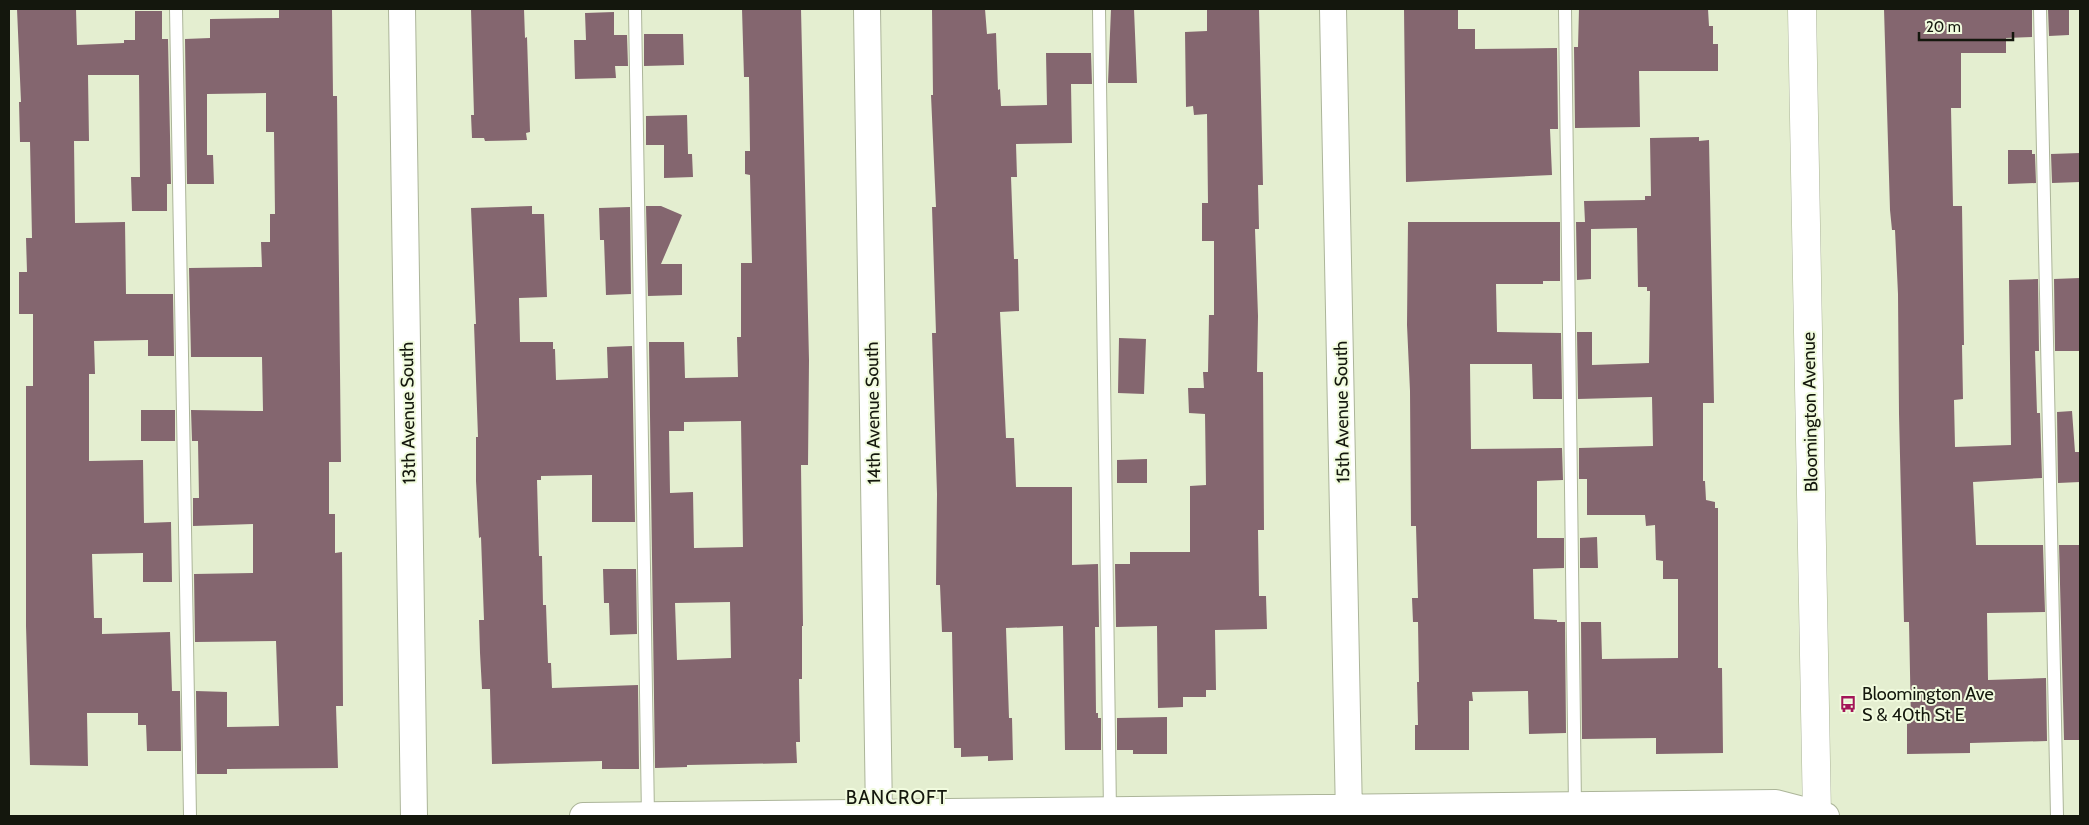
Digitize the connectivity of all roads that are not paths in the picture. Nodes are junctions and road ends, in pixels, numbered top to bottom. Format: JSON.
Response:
{"nodes":[{"id":1,"x":176,"y":9,"type":"edge"},
{"id":2,"x":402,"y":9,"type":"edge"},
{"id":3,"x":635,"y":9,"type":"edge"},
{"id":4,"x":868,"y":9,"type":"edge"},
{"id":5,"x":1099,"y":9,"type":"edge"},
{"id":6,"x":1334,"y":9,"type":"edge"},
{"id":7,"x":1565,"y":9,"type":"edge"},
{"id":8,"x":1802,"y":9,"type":"edge"},
{"id":9,"x":2040,"y":9,"type":"edge"},
{"id":10,"x":1577,"y":809,"type":"edge"},
{"id":11,"x":1702,"y":810,"type":"edge"},
{"id":12,"x":1110,"y":812,"type":"junction"},
{"id":13,"x":1349,"y":812,"type":"edge"},
{"id":14,"x":879,"y":814,"type":"edge"},
{"id":15,"x":1820,"y":815,"type":"edge"},
{"id":16,"x":190,"y":816,"type":"edge"},
{"id":17,"x":414,"y":816,"type":"edge"},
{"id":18,"x":583,"y":816,"type":"edge"},
{"id":19,"x":648,"y":816,"type":"edge"},
{"id":20,"x":2057,"y":816,"type":"edge"}],
"edges":[{"from":1,"to":16,"type":"lane"},
{"from":2,"to":17,"type":"street","name":"13th Avenue South"},
{"from":3,"to":19,"type":"lane"},
{"from":4,"to":14,"type":"street","name":"14th Avenue South"},
{"from":5,"to":12,"type":"lane"},
{"from":6,"to":13,"type":"street","name":"15th Avenue South"},
{"from":7,"to":10,"type":"lane"},
{"from":8,"to":15,"type":"street","name":"Bloomington Avenue"},
{"from":9,"to":20,"type":"lane"},
{"from":10,"to":11,"type":"street"},
{"from":10,"to":13,"type":"street"},
{"from":11,"to":15,"type":"street"},
{"from":12,"to":13,"type":"street"},
{"from":12,"to":14,"type":"street"},
{"from":14,"to":19,"type":"street"},
{"from":18,"to":19,"type":"street"}]}
